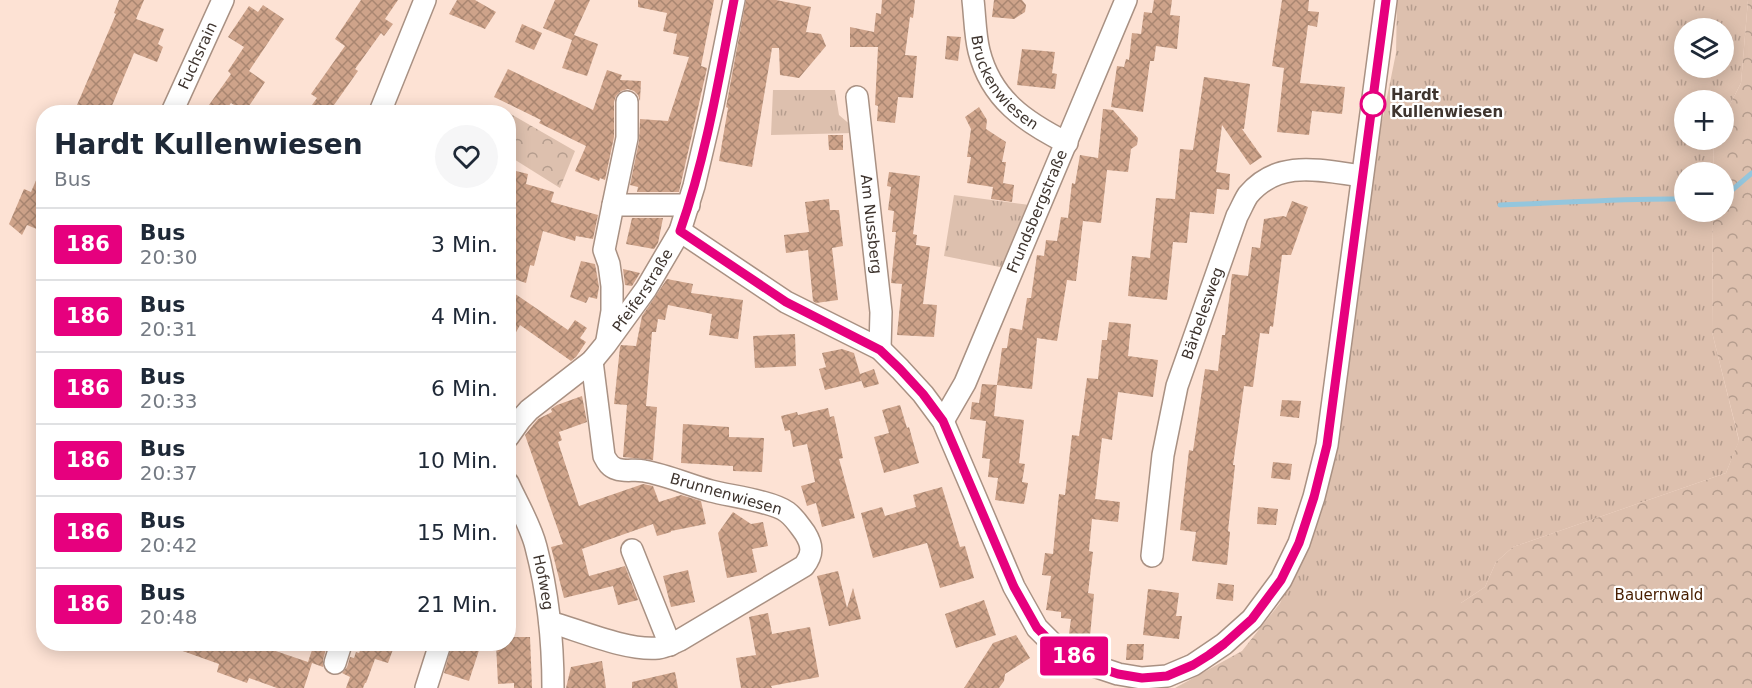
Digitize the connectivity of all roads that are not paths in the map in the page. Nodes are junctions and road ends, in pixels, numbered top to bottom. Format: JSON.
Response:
{"nodes":[{"id":1,"x":223,"y":0,"type":"edge"},
{"id":2,"x":425,"y":0,"type":"edge"},
{"id":3,"x":734,"y":0,"type":"edge"},
{"id":4,"x":973,"y":0,"type":"edge"},
{"id":5,"x":1126,"y":0,"type":"edge"},
{"id":6,"x":1386,"y":0,"type":"edge"},
{"id":7,"x":857,"y":97,"type":"dead end"},
{"id":8,"x":627,"y":102,"type":"dead end"},
{"id":9,"x":175,"y":105,"type":"edge"},
{"id":10,"x":383,"y":105,"type":"edge"},
{"id":11,"x":1067,"y":143,"type":"junction"},
{"id":12,"x":1362,"y":176,"type":"junction"},
{"id":13,"x":613,"y":205,"type":"junction"},
{"id":14,"x":689,"y":205,"type":"junction"},
{"id":15,"x":680,"y":231,"type":"junction"},
{"id":16,"x":606,"y":344,"type":"junction"},
{"id":17,"x":880,"y":350,"type":"junction"},
{"id":18,"x":592,"y":361,"type":"junction"},
{"id":19,"x":943,"y":421,"type":"junction"},
{"id":20,"x":516,"y":425,"type":"edge"},
{"id":21,"x":516,"y":501,"type":"edge"},
{"id":22,"x":632,"y":550,"type":"dead end"},
{"id":23,"x":1152,"y":556,"type":"dead end"},
{"id":24,"x":550,"y":622,"type":"junction"},
{"id":25,"x":670,"y":645,"type":"junction"},
{"id":26,"x":438,"y":651,"type":"edge"},
{"id":27,"x":426,"y":688,"type":"edge"},
{"id":28,"x":553,"y":688,"type":"edge"}],
"edges":[{"from":1,"to":9,"type":"street","name":"Fuchsrain"},
{"from":2,"to":10,"type":"street"},
{"from":3,"to":14,"type":"street","name":"Pfeiferstraße"},
{"from":4,"to":11,"type":"street","name":"Bruckenwiesen"},
{"from":5,"to":11,"type":"street","name":"Frundsbergstraße"},
{"from":6,"to":12,"type":"street"},
{"from":7,"to":17,"type":"street","name":"Am Nussberg"},
{"from":8,"to":13,"type":"street"},
{"from":11,"to":19,"type":"street","name":"Frundsbergstraße"},
{"from":12,"to":19,"type":"street"},
{"from":12,"to":23,"type":"street","name":"Bärbelesweg"},
{"from":13,"to":14,"type":"street"},
{"from":13,"to":16,"type":"street"},
{"from":14,"to":15,"type":"street","name":"Pfeiferstraße"},
{"from":15,"to":16,"type":"street","name":"Pfeiferstraße"},
{"from":15,"to":17,"type":"street"},
{"from":16,"to":18,"type":"street","name":"Pfeiferstraße"},
{"from":17,"to":19,"type":"street"},
{"from":18,"to":20,"type":"street","name":"Pfeiferstraße"},
{"from":18,"to":25,"type":"street","name":"Brunnenwiesen"},
{"from":21,"to":24,"type":"street","name":"Hofweg"},
{"from":22,"to":25,"type":"street"},
{"from":24,"to":25,"type":"street","name":"Brunnenwiesen"},
{"from":24,"to":28,"type":"street","name":"Hofweg"},
{"from":26,"to":27,"type":"street"}]}
